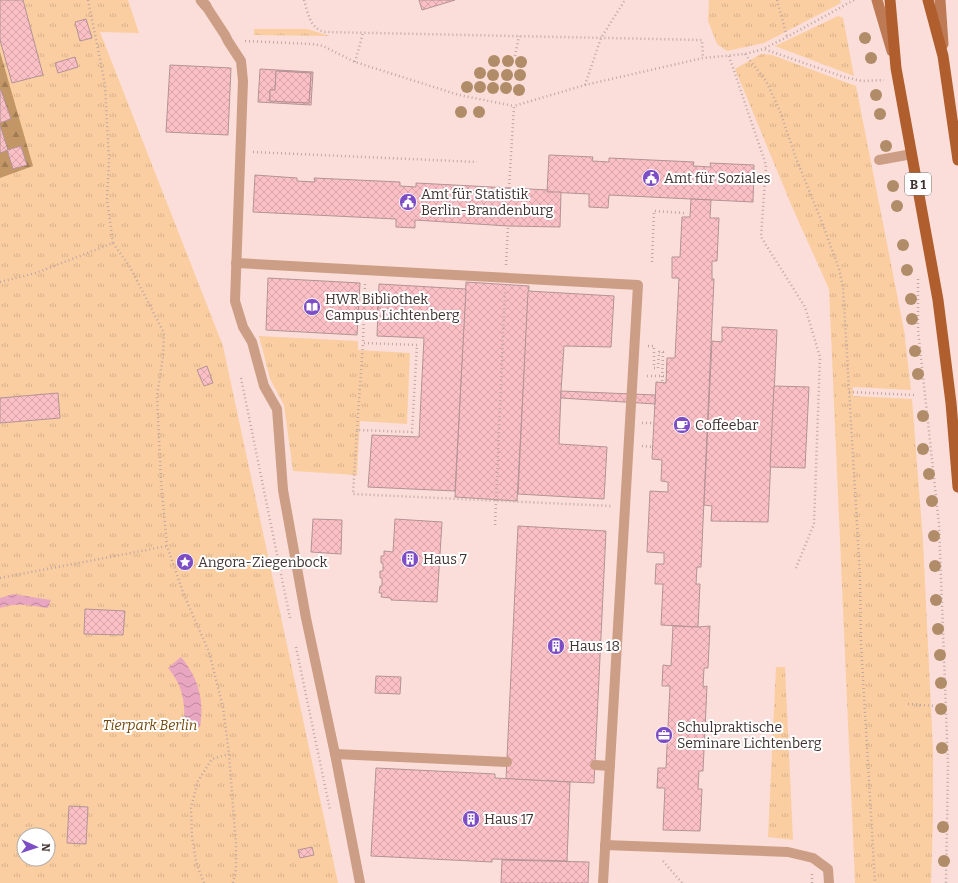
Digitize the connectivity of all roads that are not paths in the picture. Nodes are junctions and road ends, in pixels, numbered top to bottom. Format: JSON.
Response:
{"nodes":[{"id":1,"x":877,"y":0,"type":"edge"},
{"id":2,"x":890,"y":0,"type":"edge"},
{"id":3,"x":928,"y":0,"type":"edge"},
{"id":4,"x":940,"y":0,"type":"edge"},
{"id":5,"x":203,"y":3,"type":"edge"},
{"id":6,"x":943,"y":56,"type":"junction"},
{"id":7,"x":896,"y":68,"type":"junction"},
{"id":8,"x":912,"y":154,"type":"junction"},
{"id":9,"x":879,"y":160,"type":"dead end"},
{"id":10,"x":958,"y":160,"type":"edge"},
{"id":11,"x":236,"y":263,"type":"junction"},
{"id":12,"x":958,"y":487,"type":"edge"},
{"id":13,"x":335,"y":754,"type":"junction"},
{"id":14,"x":507,"y":762,"type":"dead end"},
{"id":15,"x":595,"y":765,"type":"dead end"},
{"id":16,"x":610,"y":766,"type":"junction"},
{"id":17,"x":605,"y":845,"type":"junction"},
{"id":18,"x":360,"y":883,"type":"edge"},
{"id":19,"x":603,"y":883,"type":"edge"},
{"id":20,"x":829,"y":883,"type":"edge"}],
"edges":[{"from":1,"to":7,"type":"main road"},
{"from":2,"to":7,"type":"main road","number":"B 1"},
{"from":3,"to":6,"type":"main road"},
{"from":4,"to":6,"type":"main road"},
{"from":5,"to":11,"type":"lane"},
{"from":6,"to":10,"type":"main road"},
{"from":7,"to":8,"type":"main road","number":"B 1"},
{"from":8,"to":9,"type":"lane"},
{"from":8,"to":12,"type":"main road","number":"B 1"},
{"from":11,"to":13,"type":"lane"},
{"from":11,"to":16,"type":"lane"},
{"from":13,"to":14,"type":"lane"},
{"from":13,"to":18,"type":"lane"},
{"from":15,"to":16,"type":"lane"},
{"from":16,"to":17,"type":"lane"},
{"from":17,"to":19,"type":"lane"},
{"from":17,"to":20,"type":"lane"}]}
